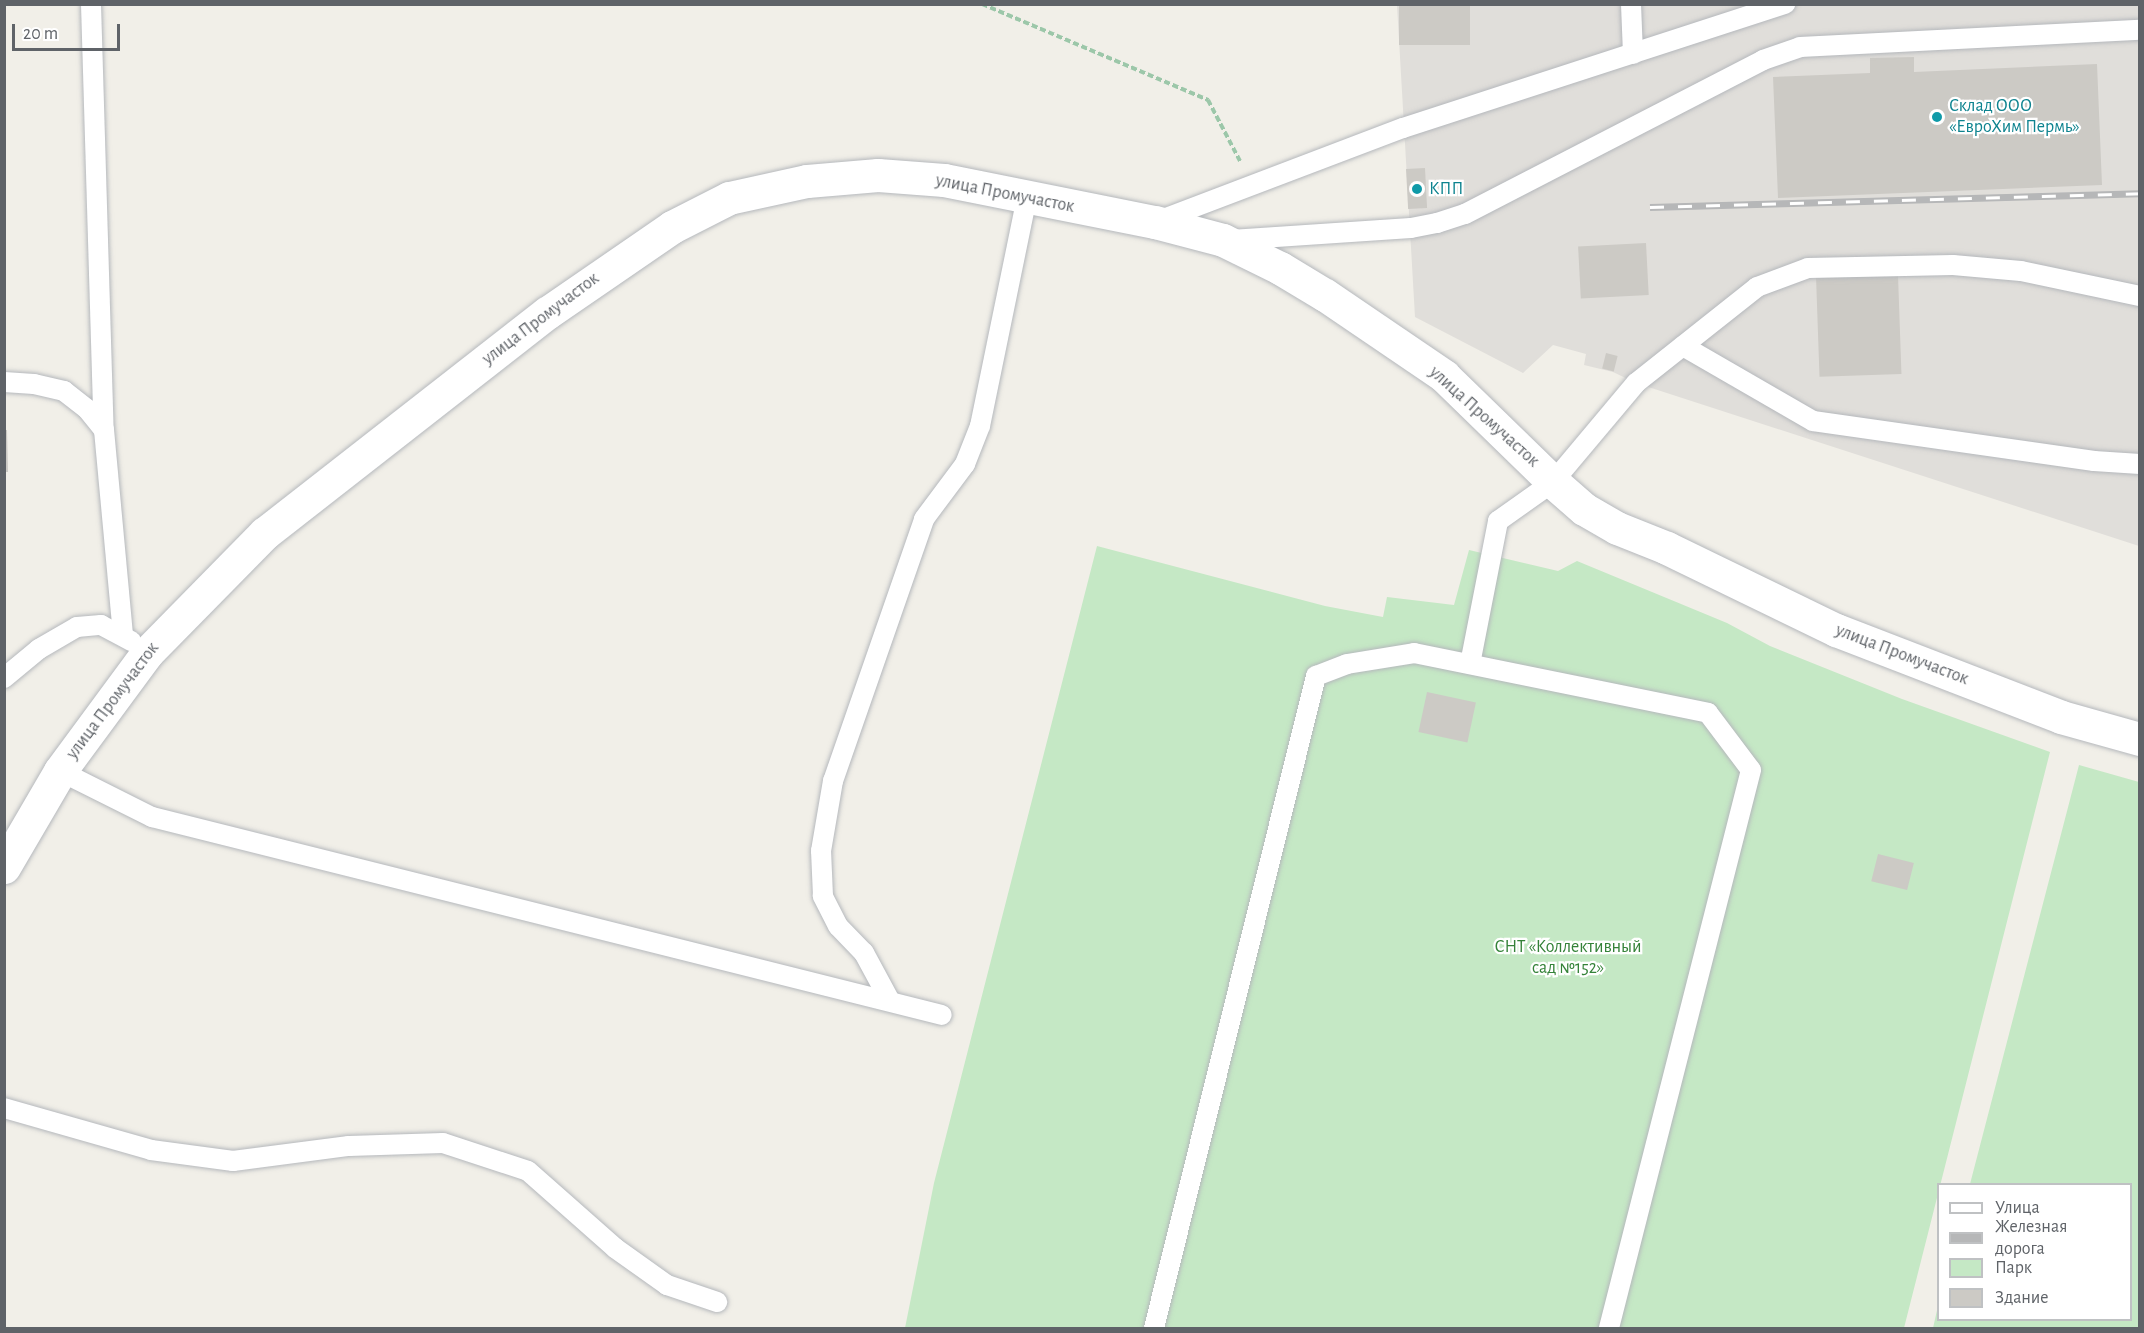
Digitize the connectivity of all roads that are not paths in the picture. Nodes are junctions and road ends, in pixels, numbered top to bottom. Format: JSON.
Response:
{"nodes":[{"id":1,"x":91,"y":4,"type":"edge"},
{"id":2,"x":1631,"y":4,"type":"edge"},
{"id":3,"x":1785,"y":4,"type":"edge"},
{"id":4,"x":2139,"y":30,"type":"edge"},
{"id":5,"x":1632,"y":54,"type":"junction"},
{"id":6,"x":1027,"y":197,"type":"junction"},
{"id":7,"x":1155,"y":222,"type":"junction"},
{"id":8,"x":1223,"y":240,"type":"junction"},
{"id":9,"x":2139,"y":296,"type":"edge"},
{"id":10,"x":1683,"y":346,"type":"junction"},
{"id":11,"x":4,"y":382,"type":"edge"},
{"id":12,"x":104,"y":430,"type":"junction"},
{"id":13,"x":2139,"y":464,"type":"edge"},
{"id":14,"x":1553,"y":482,"type":"junction"},
{"id":15,"x":135,"y":644,"type":"junction"},
{"id":16,"x":1470,"y":664,"type":"junction"},
{"id":17,"x":4,"y":678,"type":"edge"},
{"id":18,"x":2139,"y":739,"type":"edge"},
{"id":19,"x":60,"y":771,"type":"junction"},
{"id":20,"x":4,"y":867,"type":"edge"},
{"id":21,"x":890,"y":1001,"type":"junction"},
{"id":22,"x":942,"y":1015,"type":"dead end"},
{"id":23,"x":4,"y":1108,"type":"edge"},
{"id":24,"x":717,"y":1302,"type":"dead end"},
{"id":25,"x":1154,"y":1329,"type":"edge"},
{"id":26,"x":1609,"y":1329,"type":"edge"}],
"edges":[{"from":1,"to":12,"type":"lane"},
{"from":2,"to":5,"type":"lane"},
{"from":3,"to":5,"type":"lane"},
{"from":4,"to":8,"type":"lane"},
{"from":5,"to":7,"type":"lane"},
{"from":6,"to":7,"type":"street","name":"улица Промучасток"},
{"from":6,"to":15,"type":"street","name":"улица Промучасток"},
{"from":6,"to":21,"type":"lane"},
{"from":7,"to":8,"type":"street","name":"улица Промучасток"},
{"from":8,"to":14,"type":"street","name":"улица Промучасток"},
{"from":9,"to":10,"type":"lane"},
{"from":10,"to":13,"type":"lane"},
{"from":10,"to":14,"type":"lane"},
{"from":11,"to":12,"type":"lane"},
{"from":12,"to":15,"type":"lane"},
{"from":14,"to":16,"type":"lane"},
{"from":14,"to":18,"type":"street","name":"улица Промучасток"},
{"from":15,"to":17,"type":"lane"},
{"from":15,"to":19,"type":"street","name":"улица Промучасток"},
{"from":16,"to":25,"type":"lane"},
{"from":16,"to":26,"type":"lane"},
{"from":19,"to":20,"type":"street","name":"улица Промучасток"},
{"from":19,"to":21,"type":"lane"},
{"from":21,"to":22,"type":"lane"},
{"from":23,"to":24,"type":"lane"}]}
